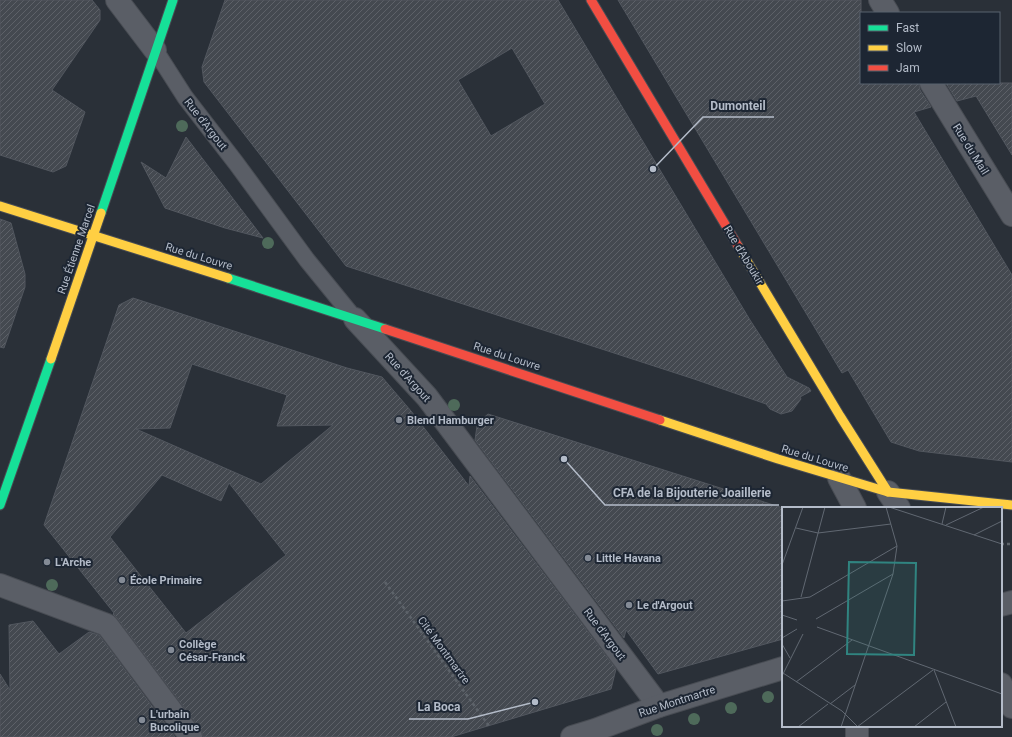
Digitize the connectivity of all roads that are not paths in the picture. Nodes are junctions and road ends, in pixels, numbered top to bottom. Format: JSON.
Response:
{"nodes":[{"id":1,"x":116,"y":0,"type":"edge"},
{"id":2,"x":173,"y":0,"type":"edge"},
{"id":3,"x":591,"y":0,"type":"edge"},
{"id":4,"x":880,"y":0,"type":"edge"},
{"id":5,"x":887,"y":12,"type":"edge"},
{"id":6,"x":155,"y":50,"type":"junction"},
{"id":7,"x":932,"y":84,"type":"edge"},
{"id":8,"x":0,"y":206,"type":"edge"},
{"id":9,"x":1012,"y":215,"type":"edge"},
{"id":10,"x":93,"y":237,"type":"junction"},
{"id":11,"x":355,"y":319,"type":"junction"},
{"id":12,"x":839,"y":478,"type":"junction"},
{"id":13,"x":893,"y":500,"type":"edge"},
{"id":14,"x":0,"y":505,"type":"edge"},
{"id":15,"x":1012,"y":505,"type":"edge"},
{"id":16,"x":854,"y":507,"type":"edge"},
{"id":17,"x":0,"y":585,"type":"edge"},
{"id":18,"x":1012,"y":602,"type":"edge"},
{"id":19,"x":1002,"y":605,"type":"edge"},
{"id":20,"x":782,"y":668,"type":"edge"},
{"id":21,"x":1002,"y":686,"type":"edge"},
{"id":22,"x":659,"y":706,"type":"junction"},
{"id":23,"x":1012,"y":707,"type":"edge"},
{"id":24,"x":856,"y":727,"type":"edge"},
{"id":25,"x":594,"y":734,"type":"edge"},
{"id":26,"x":191,"y":737,"type":"edge"},
{"id":27,"x":572,"y":737,"type":"edge"},
{"id":28,"x":857,"y":737,"type":"edge"}],
"edges":[{"from":1,"to":6,"type":"street"},
{"from":2,"to":6,"type":"street","name":"Rue Étienne Marcel"},
{"from":3,"to":13,"type":"street","name":"Rue d'Aboukir"},
{"from":4,"to":5,"type":"street"},
{"from":6,"to":10,"type":"street","name":"Rue Étienne Marcel"},
{"from":6,"to":11,"type":"lane","name":"Rue d'Argout"},
{"from":7,"to":9,"type":"street","name":"Rue du Mail"},
{"from":8,"to":10,"type":"street","name":"Rue du Louvre"},
{"from":10,"to":11,"type":"street","name":"Rue du Louvre"},
{"from":10,"to":14,"type":"street","name":"Rue Étienne Marcel"},
{"from":11,"to":12,"type":"street","name":"Rue du Louvre"},
{"from":11,"to":22,"type":"street","name":"Rue d'Argout"},
{"from":12,"to":13,"type":"street","name":"Rue du Louvre"},
{"from":12,"to":16,"type":"street"},
{"from":13,"to":15,"type":"street","name":"Rue du Louvre"},
{"from":17,"to":26,"type":"street"},
{"from":18,"to":19,"type":"street"},
{"from":20,"to":22,"type":"street","name":"Rue Montmartre"},
{"from":21,"to":23,"type":"street"},
{"from":22,"to":25,"type":"street","name":"Rue Montmartre"},
{"from":24,"to":28,"type":"street"},
{"from":25,"to":27,"type":"street","name":"Rue Montmartre"}]}
